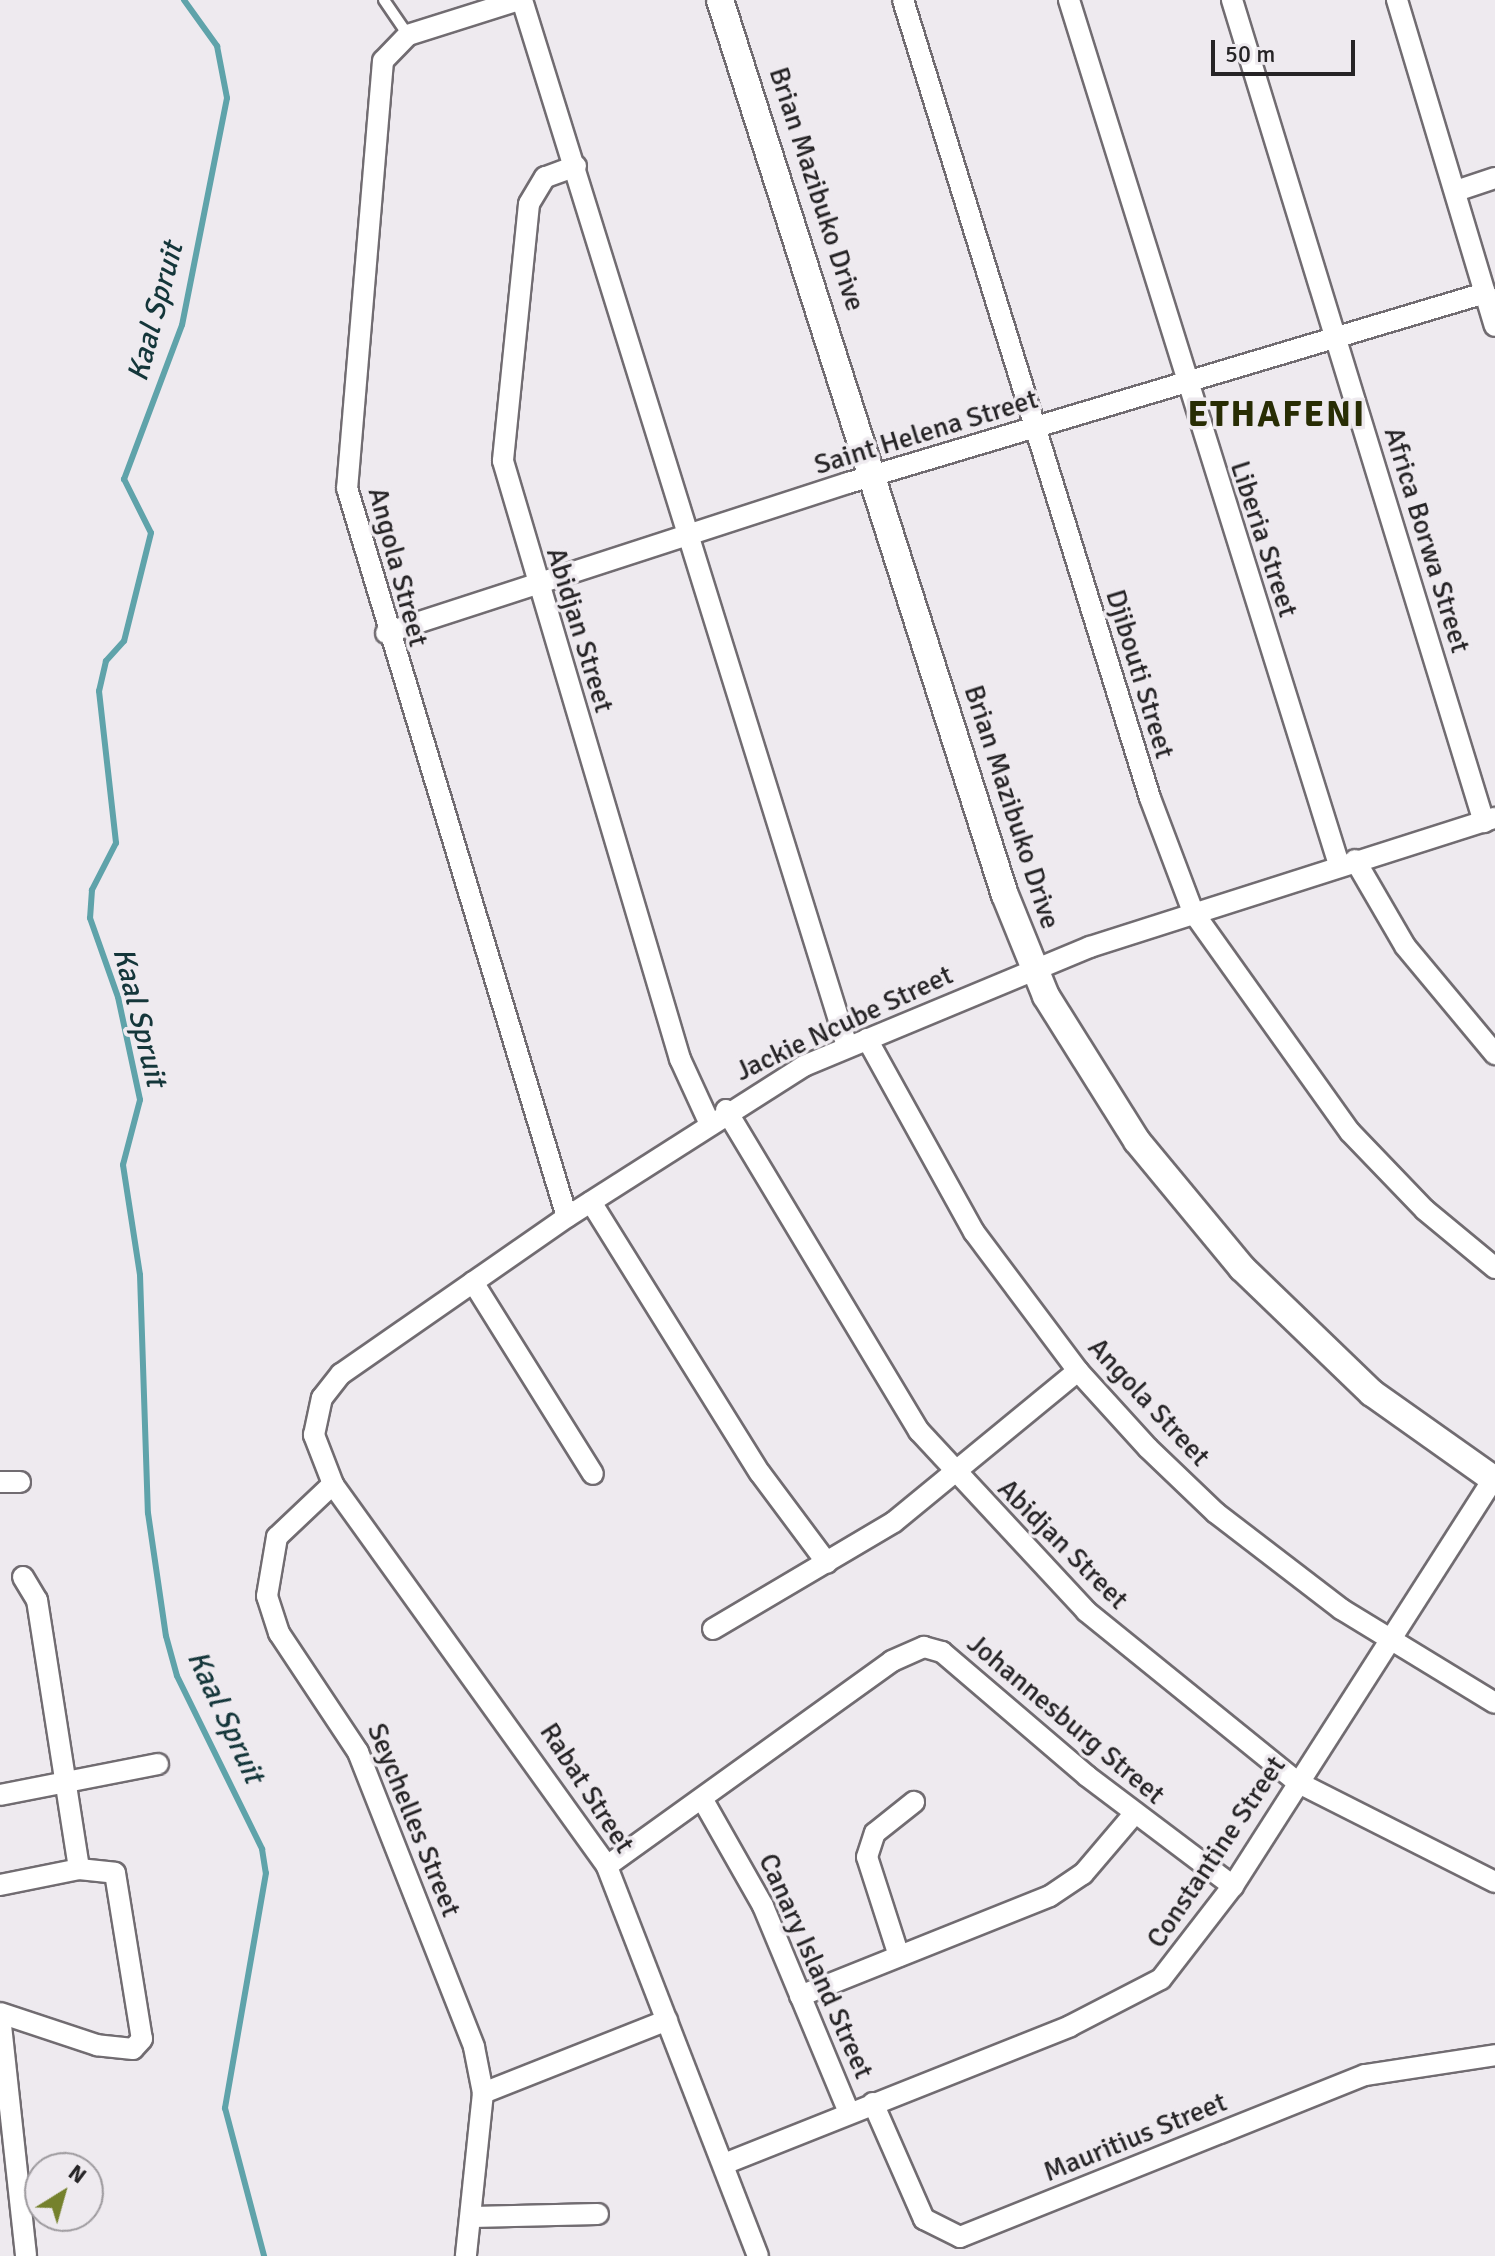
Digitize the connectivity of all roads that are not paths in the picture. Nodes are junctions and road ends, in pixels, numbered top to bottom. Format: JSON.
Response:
{"nodes":[{"id":1,"x":384,"y":0,"type":"edge"},
{"id":2,"x":520,"y":0,"type":"edge"},
{"id":3,"x":720,"y":0,"type":"edge"},
{"id":4,"x":903,"y":0,"type":"edge"},
{"id":5,"x":1069,"y":0,"type":"edge"},
{"id":6,"x":1232,"y":0,"type":"edge"},
{"id":7,"x":1397,"y":0,"type":"edge"},
{"id":8,"x":408,"y":35,"type":"junction"},
{"id":9,"x":576,"y":166,"type":"junction"},
{"id":10,"x":1495,"y":178,"type":"edge"},
{"id":11,"x":1456,"y":191,"type":"junction"},
{"id":12,"x":1485,"y":293,"type":"junction"},
{"id":13,"x":1495,"y":326,"type":"edge"},
{"id":14,"x":1336,"y":337,"type":"junction"},
{"id":15,"x":1184,"y":382,"type":"junction"},
{"id":16,"x":1034,"y":429,"type":"junction"},
{"id":17,"x":873,"y":476,"type":"junction"},
{"id":18,"x":689,"y":535,"type":"junction"},
{"id":19,"x":537,"y":584,"type":"junction"},
{"id":20,"x":386,"y":633,"type":"junction"},
{"id":21,"x":1489,"y":820,"type":"edge"},
{"id":22,"x":1347,"y":862,"type":"junction"},
{"id":23,"x":1193,"y":912,"type":"junction"},
{"id":24,"x":1033,"y":969,"type":"junction"},
{"id":25,"x":867,"y":1039,"type":"junction"},
{"id":26,"x":847,"y":1046,"type":"junction"},
{"id":27,"x":1495,"y":1054,"type":"edge"},
{"id":28,"x":718,"y":1116,"type":"junction"},
{"id":29,"x":591,"y":1202,"type":"junction"},
{"id":30,"x":567,"y":1217,"type":"junction"},
{"id":31,"x":1495,"y":1268,"type":"edge"},
{"id":32,"x":473,"y":1282,"type":"junction"},
{"id":33,"x":1078,"y":1371,"type":"junction"},
{"id":34,"x":314,"y":1435,"type":"joint"},
{"id":35,"x":953,"y":1470,"type":"junction"},
{"id":36,"x":593,"y":1474,"type":"dead end"},
{"id":37,"x":1494,"y":1478,"type":"edge"},
{"id":38,"x":333,"y":1484,"type":"junction"},
{"id":39,"x":827,"y":1563,"type":"junction"},
{"id":40,"x":23,"y":1577,"type":"dead end"},
{"id":41,"x":713,"y":1629,"type":"dead end"},
{"id":42,"x":1391,"y":1645,"type":"junction"},
{"id":43,"x":1495,"y":1703,"type":"edge"},
{"id":44,"x":158,"y":1764,"type":"dead end"},
{"id":45,"x":1297,"y":1782,"type":"junction"},
{"id":46,"x":60,"y":1783,"type":"junction"},
{"id":47,"x":0,"y":1795,"type":"edge"},
{"id":48,"x":704,"y":1802,"type":"junction"},
{"id":49,"x":914,"y":1802,"type":"dead end"},
{"id":50,"x":1134,"y":1814,"type":"junction"},
{"id":51,"x":607,"y":1866,"type":"junction"},
{"id":52,"x":79,"y":1869,"type":"junction"},
{"id":53,"x":1495,"y":1882,"type":"edge"},
{"id":54,"x":0,"y":1885,"type":"edge"},
{"id":55,"x":1233,"y":1886,"type":"junction"},
{"id":56,"x":899,"y":1956,"type":"junction"},
{"id":57,"x":800,"y":1996,"type":"junction"},
{"id":58,"x":0,"y":2014,"type":"edge"},
{"id":59,"x":667,"y":2020,"type":"junction"},
{"id":60,"x":1495,"y":2055,"type":"edge"},
{"id":61,"x":483,"y":2093,"type":"junction"},
{"id":62,"x":873,"y":2103,"type":"junction"},
{"id":63,"x":849,"y":2113,"type":"junction"},
{"id":64,"x":724,"y":2164,"type":"junction"},
{"id":65,"x":598,"y":2214,"type":"dead end"},
{"id":66,"x":472,"y":2217,"type":"junction"},
{"id":67,"x":26,"y":2256,"type":"edge"},
{"id":68,"x":466,"y":2256,"type":"edge"},
{"id":69,"x":758,"y":2256,"type":"edge"}],
"edges":[{"from":1,"to":8,"type":"lane"},
{"from":2,"to":8,"type":"street"},
{"from":2,"to":9,"type":"street"},
{"from":3,"to":17,"type":"street","name":"Brian Mazibuko Drive"},
{"from":4,"to":16,"type":"street","name":"Djibouti Street"},
{"from":5,"to":15,"type":"street","name":"Liberia Street"},
{"from":6,"to":14,"type":"street","name":"Africa Borwa Street"},
{"from":7,"to":11,"type":"street"},
{"from":8,"to":20,"type":"street","name":"Angola Street"},
{"from":9,"to":18,"type":"street"},
{"from":9,"to":19,"type":"street","name":"Abidjan Street"},
{"from":10,"to":11,"type":"street"},
{"from":11,"to":12,"type":"street"},
{"from":12,"to":13,"type":"street"},
{"from":12,"to":14,"type":"street","name":"Saint Helena Street"},
{"from":14,"to":15,"type":"street","name":"Saint Helena Street"},
{"from":14,"to":21,"type":"street","name":"Africa Borwa Street"},
{"from":15,"to":16,"type":"street","name":"Saint Helena Street"},
{"from":15,"to":22,"type":"street","name":"Liberia Street"},
{"from":16,"to":17,"type":"street","name":"Saint Helena Street"},
{"from":16,"to":23,"type":"street","name":"Djibouti Street"},
{"from":17,"to":18,"type":"street","name":"Saint Helena Street"},
{"from":17,"to":24,"type":"street","name":"Brian Mazibuko Drive"},
{"from":18,"to":19,"type":"street","name":"Saint Helena Street"},
{"from":18,"to":26,"type":"street"},
{"from":19,"to":20,"type":"street","name":"Saint Helena Street"},
{"from":19,"to":28,"type":"street","name":"Abidjan Street"},
{"from":20,"to":30,"type":"street","name":"Angola Street"},
{"from":21,"to":22,"type":"street","name":"Jackie Ncube Street"},
{"from":22,"to":23,"type":"street","name":"Jackie Ncube Street"},
{"from":22,"to":27,"type":"street","name":"Liberia Street"},
{"from":23,"to":24,"type":"street","name":"Jackie Ncube Street"},
{"from":23,"to":31,"type":"street","name":"Djibouti Street"},
{"from":24,"to":25,"type":"street","name":"Jackie Ncube Street"},
{"from":24,"to":37,"type":"street","name":"Brian Mazibuko Drive"},
{"from":25,"to":26,"type":"street","name":"Jackie Ncube Street"},
{"from":25,"to":33,"type":"street","name":"Angola Street"},
{"from":26,"to":28,"type":"street","name":"Jackie Ncube Street"},
{"from":28,"to":29,"type":"street","name":"Jackie Ncube Street"},
{"from":28,"to":35,"type":"street","name":"Abidjan Street"},
{"from":29,"to":30,"type":"street","name":"Jackie Ncube Street"},
{"from":29,"to":39,"type":"street"},
{"from":30,"to":32,"type":"street","name":"Jackie Ncube Street"},
{"from":32,"to":34,"type":"street","name":"Jackie Ncube Street"},
{"from":32,"to":36,"type":"street"},
{"from":33,"to":35,"type":"street"},
{"from":33,"to":42,"type":"street","name":"Angola Street"},
{"from":34,"to":38,"type":"street","name":"Rabat Street"},
{"from":35,"to":39,"type":"street"},
{"from":35,"to":45,"type":"street","name":"Abidjan Street"},
{"from":37,"to":42,"type":"street","name":"Constantine Street"},
{"from":38,"to":51,"type":"street","name":"Rabat Street"},
{"from":38,"to":61,"type":"street","name":"Seychelles Street"},
{"from":39,"to":41,"type":"street"},
{"from":40,"to":46,"type":"street"},
{"from":42,"to":43,"type":"street","name":"Angola Street"},
{"from":42,"to":45,"type":"street","name":"Constantine Street"},
{"from":44,"to":46,"type":"street"},
{"from":45,"to":53,"type":"street","name":"Abidjan Street"},
{"from":45,"to":55,"type":"street","name":"Constantine Street"},
{"from":46,"to":47,"type":"street"},
{"from":46,"to":52,"type":"street"},
{"from":48,"to":50,"type":"street","name":"Johannesburg Street"},
{"from":48,"to":51,"type":"street","name":"Johannesburg Street"},
{"from":48,"to":57,"type":"street","name":"Canary Island Street"},
{"from":49,"to":56,"type":"street"},
{"from":50,"to":55,"type":"street","name":"Johannesburg Street"},
{"from":50,"to":56,"type":"street"},
{"from":51,"to":59,"type":"street","name":"Rabat Street"},
{"from":52,"to":54,"type":"street"},
{"from":52,"to":58,"type":"street"},
{"from":55,"to":62,"type":"street","name":"Constantine Street"},
{"from":56,"to":57,"type":"street"},
{"from":57,"to":63,"type":"street","name":"Canary Island Street"},
{"from":58,"to":67,"type":"street"},
{"from":59,"to":61,"type":"street"},
{"from":59,"to":64,"type":"street","name":"Rabat Street"},
{"from":60,"to":62,"type":"street","name":"Mauritius Street"},
{"from":61,"to":66,"type":"street","name":"Seychelles Street"},
{"from":62,"to":63,"type":"street","name":"Constantine Street"},
{"from":63,"to":64,"type":"street","name":"Constantine Street"},
{"from":64,"to":69,"type":"street","name":"Rabat Street"},
{"from":65,"to":66,"type":"street"},
{"from":66,"to":68,"type":"street","name":"Seychelles Street"}]}
